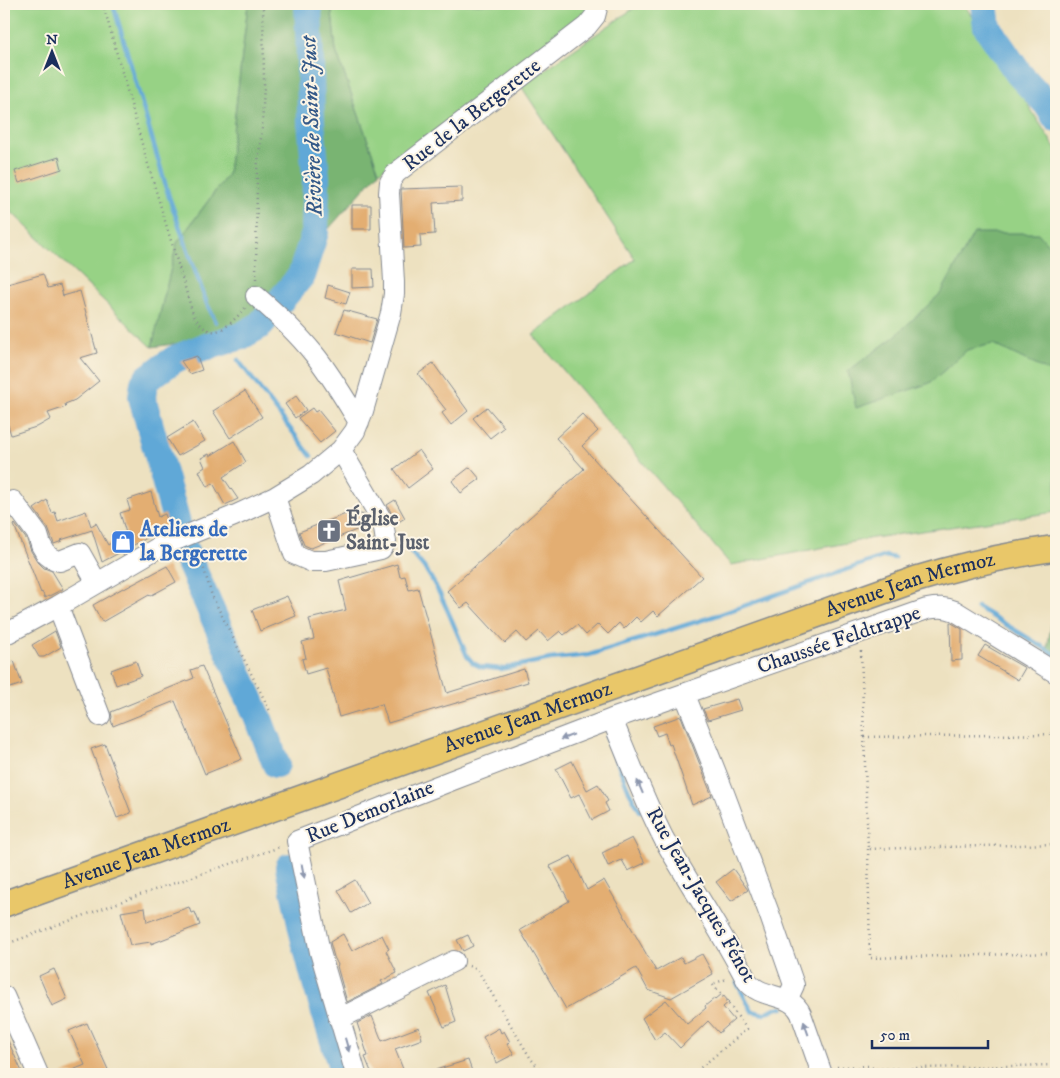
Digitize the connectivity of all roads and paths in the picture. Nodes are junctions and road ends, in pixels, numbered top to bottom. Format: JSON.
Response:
{"nodes":[{"id":1,"x":103,"y":4,"type":"edge"},
{"id":2,"x":263,"y":4,"type":"edge"},
{"id":3,"x":598,"y":4,"type":"edge"},
{"id":4,"x":267,"y":306,"type":"joint"},
{"id":5,"x":232,"y":323,"type":"dead end"},
{"id":6,"x":359,"y":422,"type":"junction"},
{"id":7,"x":341,"y":450,"type":"junction"},
{"id":8,"x":275,"y":497,"type":"junction"},
{"id":9,"x":13,"y":501,"type":"dead end"},
{"id":10,"x":194,"y":532,"type":"junction"},
{"id":11,"x":1056,"y":548,"type":"edge"},
{"id":12,"x":97,"y":583,"type":"junction"},
{"id":13,"x":58,"y":606,"type":"junction"},
{"id":14,"x":861,"y":632,"type":"junction"},
{"id":15,"x":4,"y":635,"type":"edge"},
{"id":16,"x":1056,"y":673,"type":"edge"},
{"id":17,"x":685,"y":694,"type":"junction"},
{"id":18,"x":270,"y":711,"type":"dead end"},
{"id":19,"x":100,"y":716,"type":"dead end"},
{"id":20,"x":612,"y":719,"type":"junction"},
{"id":21,"x":1056,"y":734,"type":"edge"},
{"id":22,"x":864,"y":737,"type":"junction"},
{"id":23,"x":296,"y":841,"type":"junction"},
{"id":24,"x":1056,"y":844,"type":"edge"},
{"id":25,"x":868,"y":849,"type":"junction"},
{"id":26,"x":4,"y":904,"type":"edge"},
{"id":27,"x":4,"y":945,"type":"edge"},
{"id":28,"x":1056,"y":953,"type":"edge"},
{"id":29,"x":454,"y":961,"type":"joint"},
{"id":30,"x":712,"y":984,"type":"dead end"},
{"id":31,"x":4,"y":996,"type":"edge"},
{"id":32,"x":787,"y":1000,"type":"junction"},
{"id":33,"x":340,"y":1019,"type":"junction"},
{"id":34,"x":1056,"y":1065,"type":"edge"},
{"id":35,"x":821,"y":1072,"type":"edge"},
{"id":36,"x":38,"y":1074,"type":"edge"},
{"id":37,"x":356,"y":1074,"type":"edge"},
{"id":38,"x":544,"y":1074,"type":"edge"},
{"id":39,"x":693,"y":1074,"type":"edge"}],
"edges":[{"from":1,"to":5,"type":"path"},
{"from":2,"to":4,"type":"path"},
{"from":3,"to":6,"type":"street","name":"Rue de la Bergerette"},
{"from":4,"to":6,"type":"street"},
{"from":6,"to":7,"type":"street","name":"Rue de la Bergerette"},
{"from":7,"to":8,"type":"street","name":"Rue de la Bergerette"},
{"from":7,"to":8,"type":"street"},
{"from":8,"to":10,"type":"street","name":"Rue de la Bergerette"},
{"from":9,"to":12,"type":"street"},
{"from":10,"to":12,"type":"street","name":"Rue de la Bergerette"},
{"from":10,"to":18,"type":"path"},
{"from":11,"to":26,"type":"main road","name":"Avenue Jean Mermoz"},
{"from":12,"to":13,"type":"street","name":"Rue de la Bergerette"},
{"from":13,"to":15,"type":"street","name":"Rue de la Bergerette"},
{"from":13,"to":19,"type":"street"},
{"from":14,"to":16,"type":"street","name":"Chaussée Feldtrappe"},
{"from":14,"to":17,"type":"street","name":"Chaussée Feldtrappe"},
{"from":14,"to":22,"type":"path"},
{"from":17,"to":20,"type":"street","name":"Chaussée Feldtrappe"},
{"from":17,"to":32,"type":"street"},
{"from":20,"to":23,"type":"street","name":"Rue Demorlaine","one_way":true},
{"from":32,"to":20,"type":"street","name":"Rue Jean-Jacques Fénot","one_way":true},
{"from":21,"to":22,"type":"path"},
{"from":22,"to":25,"type":"path"},
{"from":23,"to":27,"type":"path"},
{"from":23,"to":33,"type":"street","name":"Rue Demorlaine","one_way":true},
{"from":24,"to":25,"type":"path"},
{"from":25,"to":28,"type":"path"},
{"from":29,"to":33,"type":"street"},
{"from":29,"to":38,"type":"path"},
{"from":30,"to":39,"type":"path"},
{"from":31,"to":36,"type":"street"},
{"from":35,"to":32,"type":"street","one_way":true},
{"from":33,"to":37,"type":"street","name":"Rue Demorlaine","one_way":true},
{"from":34,"to":35,"type":"path"}]}
